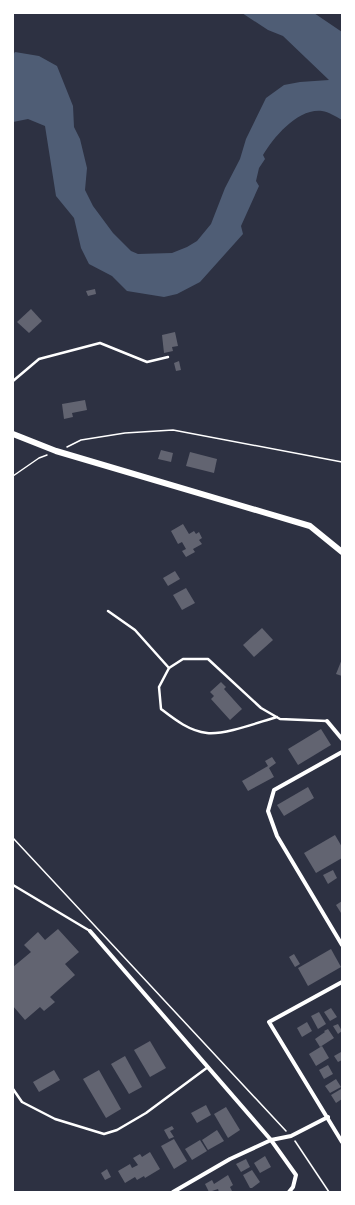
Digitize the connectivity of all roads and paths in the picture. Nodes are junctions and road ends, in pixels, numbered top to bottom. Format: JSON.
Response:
{"nodes":[{"id":1,"x":168,"y":357,"type":"dead end"},
{"id":2,"x":13,"y":381,"type":"edge"},
{"id":3,"x":13,"y":434,"type":"edge"},
{"id":4,"x":56,"y":451,"type":"junction"},
{"id":5,"x":342,"y":462,"type":"edge"},
{"id":6,"x":13,"y":476,"type":"edge"},
{"id":7,"x":342,"y":552,"type":"edge"},
{"id":8,"x":108,"y":611,"type":"dead end"},
{"id":9,"x":169,"y":668,"type":"junction"},
{"id":10,"x":277,"y":717,"type":"junction"},
{"id":11,"x":327,"y":721,"type":"joint"},
{"id":12,"x":342,"y":739,"type":"edge"},
{"id":13,"x":342,"y":752,"type":"edge"},
{"id":14,"x":13,"y":838,"type":"edge"},
{"id":15,"x":13,"y":885,"type":"edge"},
{"id":16,"x":90,"y":931,"type":"joint"},
{"id":17,"x":342,"y":945,"type":"edge"},
{"id":18,"x":342,"y":982,"type":"edge"},
{"id":19,"x":208,"y":1067,"type":"junction"},
{"id":20,"x":13,"y":1089,"type":"edge"},
{"id":21,"x":328,"y":1117,"type":"junction"},
{"id":22,"x":291,"y":1136,"type":"junction"},
{"id":23,"x":271,"y":1140,"type":"junction"},
{"id":24,"x":342,"y":1142,"type":"edge"},
{"id":25,"x":173,"y":1192,"type":"edge"},
{"id":26,"x":288,"y":1192,"type":"edge"},
{"id":27,"x":329,"y":1192,"type":"edge"}],
"edges":[{"from":1,"to":2,"type":"lane"},
{"from":3,"to":4,"type":"street"},
{"from":4,"to":5,"type":"path"},
{"from":4,"to":6,"type":"path"},
{"from":4,"to":7,"type":"street"},
{"from":8,"to":9,"type":"lane"},
{"from":9,"to":10,"type":"lane"},
{"from":9,"to":10,"type":"lane"},
{"from":10,"to":11,"type":"lane"},
{"from":11,"to":12,"type":"street"},
{"from":13,"to":17,"type":"street"},
{"from":14,"to":22,"type":"path"},
{"from":15,"to":16,"type":"lane"},
{"from":16,"to":19,"type":"street"},
{"from":18,"to":21,"type":"street"},
{"from":19,"to":20,"type":"lane"},
{"from":19,"to":23,"type":"street"},
{"from":21,"to":22,"type":"street"},
{"from":21,"to":24,"type":"street"},
{"from":22,"to":23,"type":"street"},
{"from":22,"to":27,"type":"path"},
{"from":23,"to":25,"type":"street"},
{"from":23,"to":26,"type":"street"}]}
